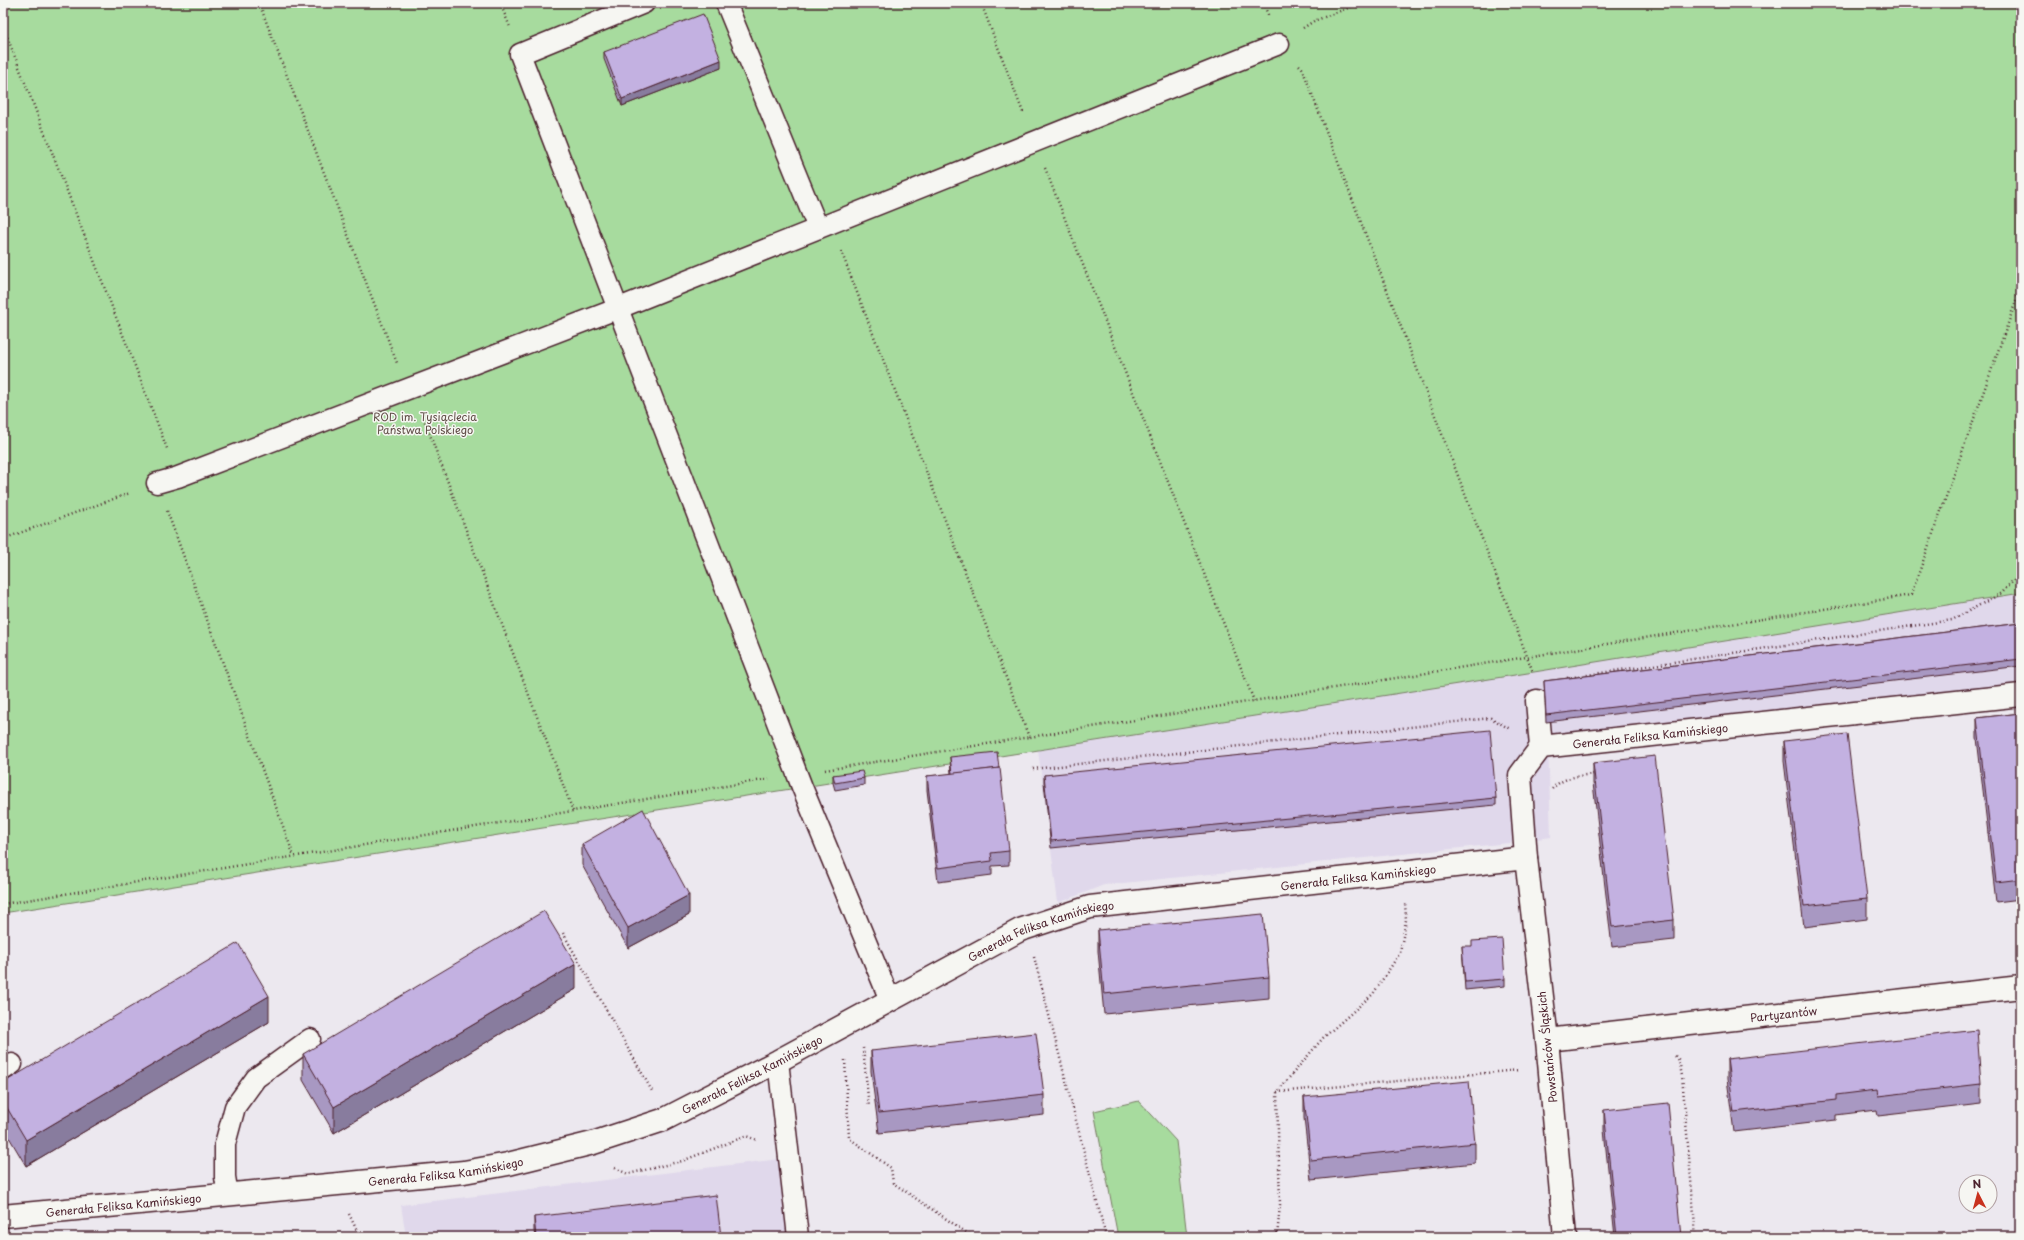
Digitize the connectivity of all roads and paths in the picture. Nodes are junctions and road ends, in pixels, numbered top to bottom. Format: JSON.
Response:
{"nodes":[{"id":1,"x":259,"y":3,"type":"edge"},
{"id":2,"x":644,"y":3,"type":"edge"},
{"id":3,"x":726,"y":3,"type":"edge"},
{"id":4,"x":981,"y":3,"type":"edge"},
{"id":5,"x":1361,"y":3,"type":"edge"},
{"id":6,"x":3,"y":26,"type":"edge"},
{"id":7,"x":1279,"y":44,"type":"junction"},
{"id":8,"x":1035,"y":142,"type":"junction"},
{"id":9,"x":818,"y":228,"type":"junction"},
{"id":10,"x":2021,"y":287,"type":"edge"},
{"id":11,"x":619,"y":308,"type":"junction"},
{"id":12,"x":407,"y":389,"type":"junction"},
{"id":13,"x":178,"y":477,"type":"junction"},
{"id":14,"x":156,"y":483,"type":"junction"},
{"id":15,"x":3,"y":539,"type":"edge"},
{"id":16,"x":2021,"y":571,"type":"edge"},
{"id":17,"x":1528,"y":657,"type":"junction"},
{"id":18,"x":1534,"y":672,"type":"dead end"},
{"id":19,"x":1566,"y":678,"type":"edge"},
{"id":20,"x":2021,"y":695,"type":"edge"},
{"id":21,"x":1254,"y":701,"type":"junction"},
{"id":22,"x":1537,"y":701,"type":"dead end"},
{"id":23,"x":1029,"y":737,"type":"junction"},
{"id":24,"x":1542,"y":747,"type":"junction"},
{"id":25,"x":1034,"y":768,"type":"dead end"},
{"id":26,"x":1600,"y":773,"type":"edge"},
{"id":27,"x":797,"y":774,"type":"junction"},
{"id":28,"x":1548,"y":793,"type":"dead end"},
{"id":29,"x":573,"y":811,"type":"junction"},
{"id":30,"x":294,"y":856,"type":"junction"},
{"id":31,"x":1526,"y":858,"type":"junction"},
{"id":32,"x":1405,"y":898,"type":"dead end"},
{"id":33,"x":3,"y":904,"type":"edge"},
{"id":34,"x":562,"y":933,"type":"dead end"},
{"id":35,"x":1027,"y":958,"type":"dead end"},
{"id":36,"x":2021,"y":987,"type":"edge"},
{"id":37,"x":890,"y":1000,"type":"junction"},
{"id":38,"x":310,"y":1039,"type":"dead end"},
{"id":39,"x":1547,"y":1040,"type":"junction"},
{"id":40,"x":859,"y":1048,"type":"dead end"},
{"id":41,"x":1670,"y":1050,"type":"dead end"},
{"id":42,"x":849,"y":1056,"type":"dead end"},
{"id":43,"x":778,"y":1061,"type":"junction"},
{"id":44,"x":1520,"y":1070,"type":"dead end"},
{"id":45,"x":652,"y":1092,"type":"dead end"},
{"id":46,"x":1277,"y":1092,"type":"junction"},
{"id":47,"x":869,"y":1107,"type":"dead end"},
{"id":48,"x":228,"y":1195,"type":"junction"},
{"id":49,"x":347,"y":1211,"type":"dead end"},
{"id":50,"x":3,"y":1216,"type":"edge"},
{"id":51,"x":360,"y":1237,"type":"edge"},
{"id":52,"x":798,"y":1237,"type":"edge"},
{"id":53,"x":973,"y":1237,"type":"edge"},
{"id":54,"x":1106,"y":1237,"type":"edge"},
{"id":55,"x":1277,"y":1237,"type":"edge"},
{"id":56,"x":1565,"y":1237,"type":"edge"},
{"id":57,"x":1696,"y":1237,"type":"edge"}],
"edges":[{"from":1,"to":12,"type":"path"},
{"from":2,"to":11,"type":"lane"},
{"from":3,"to":9,"type":"lane"},
{"from":4,"to":8,"type":"path"},
{"from":5,"to":7,"type":"path"},
{"from":6,"to":13,"type":"path"},
{"from":7,"to":8,"type":"lane"},
{"from":7,"to":17,"type":"path"},
{"from":8,"to":9,"type":"lane"},
{"from":8,"to":21,"type":"path"},
{"from":9,"to":11,"type":"lane"},
{"from":9,"to":23,"type":"path"},
{"from":10,"to":17,"type":"path"},
{"from":11,"to":12,"type":"lane"},
{"from":11,"to":27,"type":"lane"},
{"from":12,"to":13,"type":"lane"},
{"from":12,"to":29,"type":"path"},
{"from":13,"to":14,"type":"lane"},
{"from":14,"to":15,"type":"path"},
{"from":14,"to":30,"type":"path"},
{"from":16,"to":19,"type":"path"},
{"from":17,"to":18,"type":"path"},
{"from":17,"to":21,"type":"path"},
{"from":20,"to":24,"type":"street","name":"Generała Feliksa Kamińskiego"},
{"from":21,"to":23,"type":"path"},
{"from":22,"to":24,"type":"street"},
{"from":23,"to":27,"type":"path"},
{"from":24,"to":25,"type":"path"},
{"from":24,"to":31,"type":"street"},
{"from":26,"to":28,"type":"path"},
{"from":27,"to":29,"type":"path"},
{"from":27,"to":37,"type":"lane"},
{"from":29,"to":30,"type":"path"},
{"from":30,"to":33,"type":"path"},
{"from":31,"to":37,"type":"street","name":"Generała Feliksa Kamińskiego"},
{"from":31,"to":39,"type":"street","name":"Powstańców Śląskich"},
{"from":32,"to":46,"type":"path"},
{"from":34,"to":45,"type":"path"},
{"from":35,"to":54,"type":"path"},
{"from":36,"to":39,"type":"street","name":"Partyzantów"},
{"from":37,"to":43,"type":"street","name":"Generała Feliksa Kamińskiego"},
{"from":38,"to":48,"type":"lane"},
{"from":39,"to":56,"type":"street","name":"Powstańców Śląskich"},
{"from":40,"to":47,"type":"path"},
{"from":41,"to":57,"type":"path"},
{"from":42,"to":53,"type":"path"},
{"from":43,"to":48,"type":"street","name":"Generała Feliksa Kamińskiego"},
{"from":43,"to":52,"type":"lane"},
{"from":44,"to":46,"type":"path"},
{"from":46,"to":55,"type":"path"},
{"from":48,"to":50,"type":"street","name":"Generała Feliksa Kamińskiego"},
{"from":49,"to":51,"type":"path"}]}
